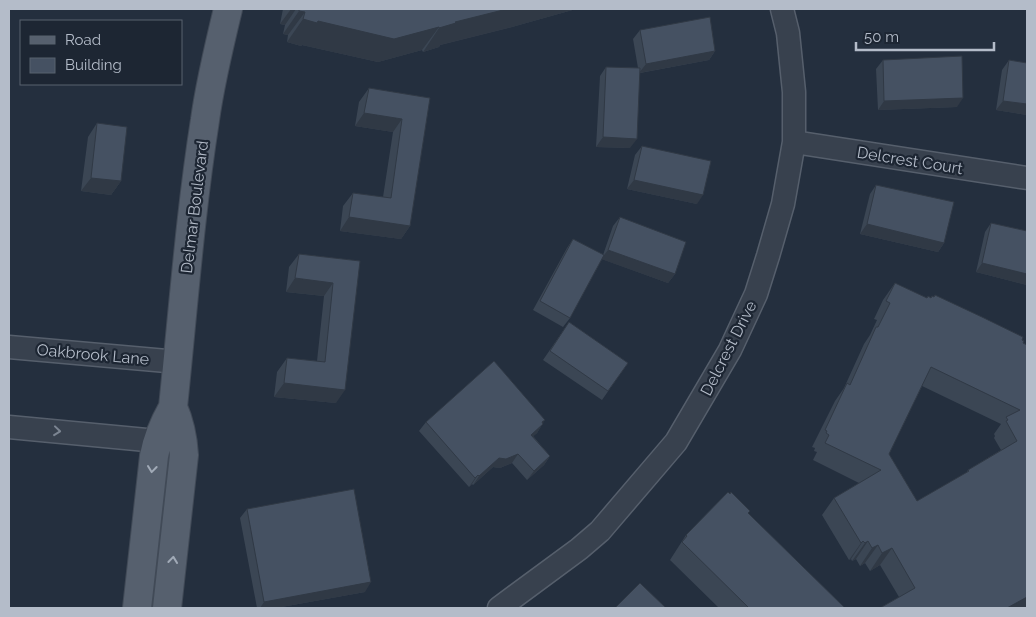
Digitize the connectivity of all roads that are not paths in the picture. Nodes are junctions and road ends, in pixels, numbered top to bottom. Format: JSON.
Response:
{"nodes":[{"id":1,"x":228,"y":9,"type":"edge"},
{"id":2,"x":782,"y":9,"type":"edge"},
{"id":3,"x":794,"y":142,"type":"junction"},
{"id":4,"x":1027,"y":178,"type":"edge"},
{"id":5,"x":9,"y":347,"type":"edge"},
{"id":6,"x":178,"y":362,"type":"junction"},
{"id":7,"x":173,"y":407,"type":"junction"},
{"id":8,"x":9,"y":427,"type":"edge"},
{"id":9,"x":157,"y":441,"type":"junction"},
{"id":10,"x":137,"y":608,"type":"edge"},
{"id":11,"x":168,"y":608,"type":"edge"},
{"id":12,"x":499,"y":608,"type":"edge"}],
"edges":[{"from":1,"to":6,"type":"main road","name":"Delmar Boulevard"},
{"from":2,"to":3,"type":"street","name":"Delcrest Drive"},
{"from":3,"to":4,"type":"street","name":"Delcrest Court"},
{"from":3,"to":12,"type":"street","name":"Delcrest Drive"},
{"from":5,"to":6,"type":"street","name":"Oakbrook Lane"},
{"from":6,"to":7,"type":"main road","name":"Delmar Boulevard"},
{"from":7,"to":9,"type":"main road","name":"Delmar Boulevard"},
{"from":11,"to":7,"type":"main road","name":"Delmar Boulevard","one_way":true},
{"from":8,"to":9,"type":"street","one_way":true},
{"from":9,"to":10,"type":"main road","name":"Delmar Boulevard","one_way":true}]}
